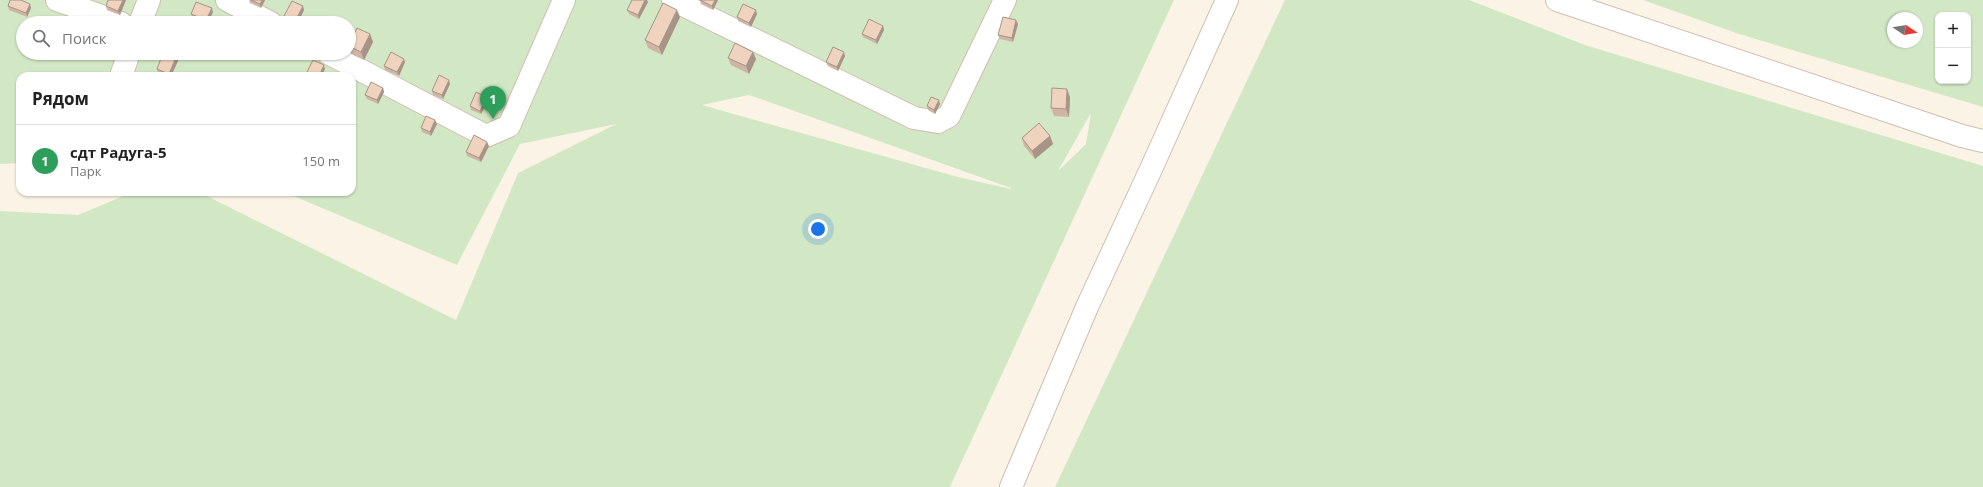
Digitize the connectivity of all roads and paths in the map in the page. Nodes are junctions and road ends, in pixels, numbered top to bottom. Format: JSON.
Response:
{"nodes":[{"id":1,"x":57,"y":0,"type":"edge"},
{"id":2,"x":149,"y":0,"type":"edge"},
{"id":3,"x":227,"y":0,"type":"edge"},
{"id":4,"x":564,"y":0,"type":"edge"},
{"id":5,"x":673,"y":0,"type":"edge"},
{"id":6,"x":1005,"y":0,"type":"edge"},
{"id":7,"x":1227,"y":0,"type":"edge"},
{"id":8,"x":1557,"y":0,"type":"edge"},
{"id":9,"x":102,"y":16,"type":"edge"},
{"id":10,"x":143,"y":16,"type":"edge"},
{"id":11,"x":258,"y":16,"type":"edge"},
{"id":12,"x":127,"y":60,"type":"edge"},
{"id":13,"x":341,"y":60,"type":"edge"},
{"id":14,"x":122,"y":72,"type":"edge"},
{"id":15,"x":1983,"y":141,"type":"edge"},
{"id":16,"x":1011,"y":487,"type":"edge"}],
"edges":[{"from":1,"to":9,"type":"street"},
{"from":2,"to":10,"type":"street"},
{"from":3,"to":11,"type":"street"},
{"from":4,"to":13,"type":"street"},
{"from":5,"to":6,"type":"street"},
{"from":7,"to":16,"type":"street"},
{"from":8,"to":15,"type":"street"},
{"from":12,"to":14,"type":"street"}]}
